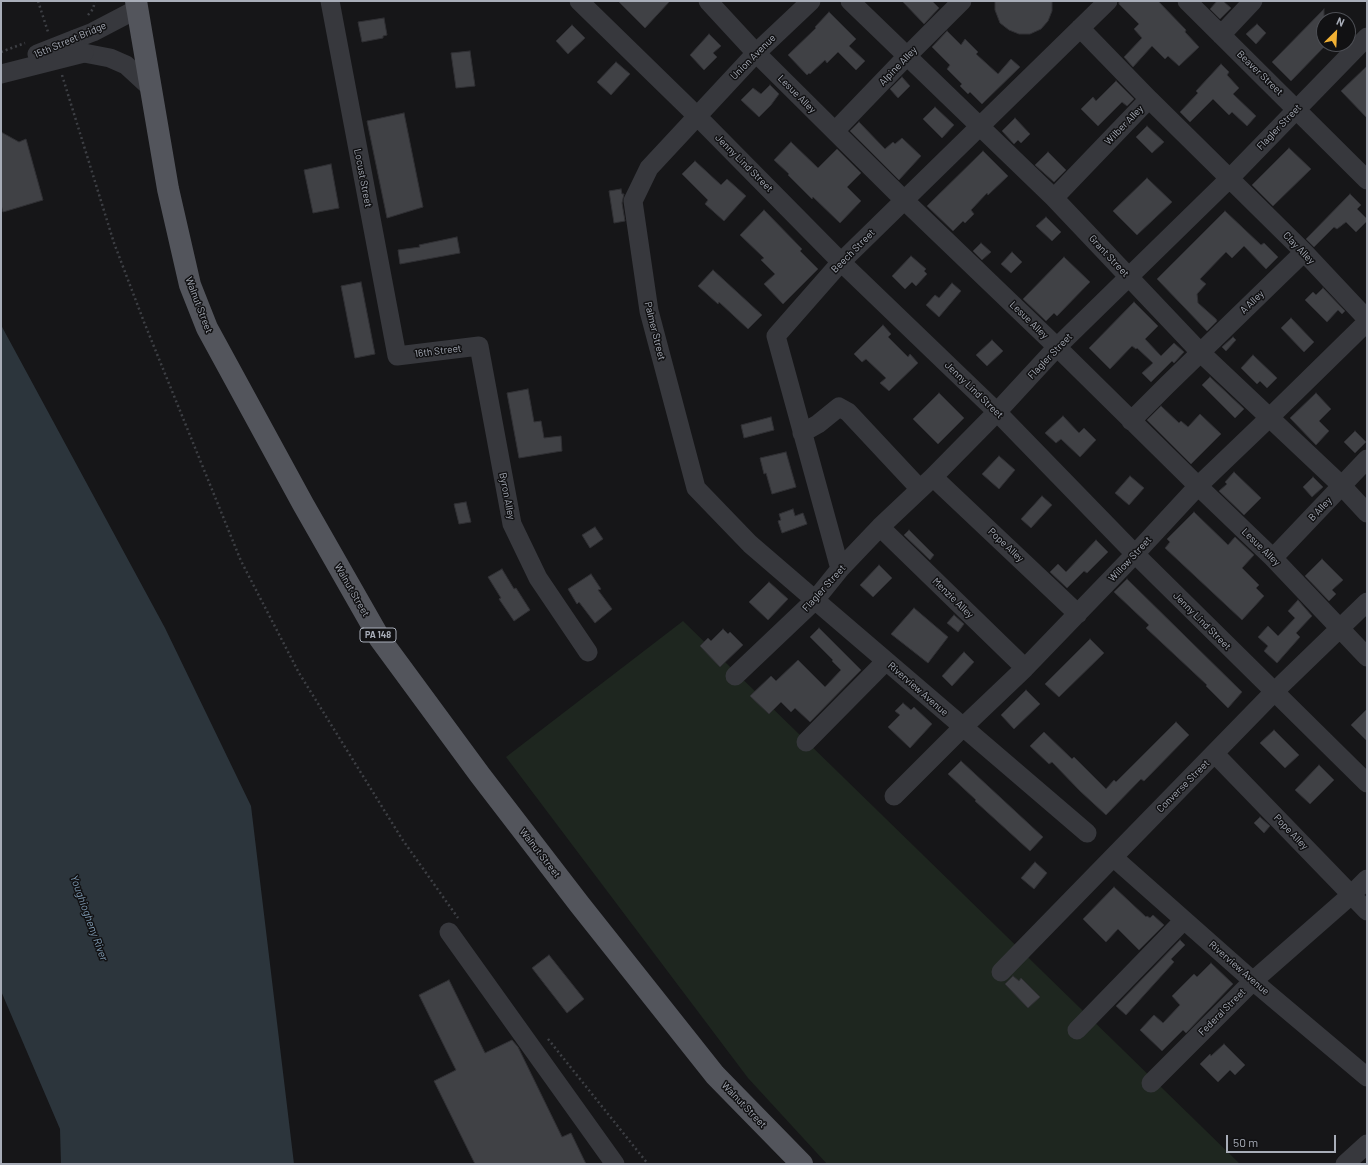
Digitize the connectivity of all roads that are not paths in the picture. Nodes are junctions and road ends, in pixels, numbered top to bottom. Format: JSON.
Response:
{"nodes":[{"id":1,"x":330,"y":1,"type":"edge"},
{"id":2,"x":579,"y":1,"type":"edge"},
{"id":3,"x":708,"y":1,"type":"edge"},
{"id":4,"x":811,"y":1,"type":"edge"},
{"id":5,"x":850,"y":1,"type":"edge"},
{"id":6,"x":962,"y":1,"type":"edge"},
{"id":7,"x":1108,"y":1,"type":"edge"},
{"id":8,"x":1187,"y":1,"type":"edge"},
{"id":9,"x":1253,"y":1,"type":"edge"},
{"id":10,"x":137,"y":5,"type":"edge"},
{"id":11,"x":1080,"y":28,"type":"junction"},
{"id":12,"x":1221,"y":35,"type":"junction"},
{"id":13,"x":1367,"y":37,"type":"edge"},
{"id":14,"x":80,"y":46,"type":"junction"},
{"id":15,"x":756,"y":53,"type":"junction"},
{"id":16,"x":908,"y":55,"type":"junction"},
{"id":17,"x":1,"y":70,"type":"edge"},
{"id":18,"x":1,"y":74,"type":"edge"},
{"id":19,"x":152,"y":89,"type":"junction"},
{"id":20,"x":1149,"y":99,"type":"junction"},
{"id":21,"x":1296,"y":109,"type":"junction"},
{"id":22,"x":697,"y":116,"type":"junction"},
{"id":23,"x":980,"y":127,"type":"junction"},
{"id":24,"x":835,"y":131,"type":"junction"},
{"id":25,"x":1230,"y":178,"type":"junction"},
{"id":26,"x":1367,"y":180,"type":"edge"},
{"id":27,"x":1054,"y":198,"type":"junction"},
{"id":28,"x":904,"y":200,"type":"junction"},
{"id":29,"x":1304,"y":252,"type":"junction"},
{"id":30,"x":841,"y":262,"type":"junction"},
{"id":31,"x":1129,"y":277,"type":"junction"},
{"id":32,"x":1367,"y":320,"type":"edge"},
{"id":33,"x":479,"y":346,"type":"joint"},
{"id":34,"x":1057,"y":347,"type":"junction"},
{"id":35,"x":1200,"y":352,"type":"junction"},
{"id":36,"x":397,"y":356,"type":"joint"},
{"id":37,"x":997,"y":412,"type":"junction"},
{"id":38,"x":1269,"y":418,"type":"junction"},
{"id":39,"x":1131,"y":421,"type":"junction"},
{"id":40,"x":802,"y":433,"type":"junction"},
{"id":41,"x":1367,"y":459,"type":"edge"},
{"id":42,"x":927,"y":483,"type":"junction"},
{"id":43,"x":1198,"y":486,"type":"junction"},
{"id":44,"x":1342,"y":486,"type":"junction"},
{"id":45,"x":1367,"y":513,"type":"edge"},
{"id":46,"x":880,"y":527,"type":"junction"},
{"id":47,"x":750,"y":544,"type":"joint"},
{"id":48,"x":1135,"y":554,"type":"junction"},
{"id":49,"x":1273,"y":558,"type":"junction"},
{"id":50,"x":840,"y":570,"type":"junction"},
{"id":51,"x":815,"y":600,"type":"junction"},
{"id":52,"x":1367,"y":602,"type":"edge"},
{"id":53,"x":1078,"y":614,"type":"junction"},
{"id":54,"x":1340,"y":629,"type":"junction"},
{"id":55,"x":588,"y":652,"type":"dead end"},
{"id":56,"x":1367,"y":657,"type":"edge"},
{"id":57,"x":886,"y":661,"type":"junction"},
{"id":58,"x":1025,"y":668,"type":"junction"},
{"id":59,"x":735,"y":676,"type":"dead end"},
{"id":60,"x":1274,"y":692,"type":"junction"},
{"id":61,"x":963,"y":727,"type":"junction"},
{"id":62,"x":806,"y":742,"type":"dead end"},
{"id":63,"x":1215,"y":754,"type":"junction"},
{"id":64,"x":1367,"y":783,"type":"edge"},
{"id":65,"x":894,"y":796,"type":"dead end"},
{"id":66,"x":1087,"y":833,"type":"dead end"},
{"id":67,"x":1113,"y":857,"type":"junction"},
{"id":68,"x":1367,"y":879,"type":"edge"},
{"id":69,"x":1351,"y":894,"type":"junction"},
{"id":70,"x":1367,"y":911,"type":"edge"},
{"id":71,"x":1184,"y":920,"type":"junction"},
{"id":72,"x":455,"y":927,"type":"road end"},
{"id":73,"x":1001,"y":972,"type":"dead end"},
{"id":74,"x":1253,"y":981,"type":"junction"},
{"id":75,"x":1077,"y":1030,"type":"dead end"},
{"id":76,"x":1367,"y":1077,"type":"edge"},
{"id":77,"x":1151,"y":1083,"type":"dead end"},
{"id":78,"x":1367,"y":1144,"type":"edge"},
{"id":79,"x":615,"y":1164,"type":"edge"},
{"id":80,"x":802,"y":1164,"type":"edge"},
{"id":81,"x":1345,"y":1164,"type":"edge"}],
"edges":[{"from":1,"to":36,"type":"street","name":"Locust Street"},
{"from":2,"to":22,"type":"street","name":"Jenny Lind Street"},
{"from":3,"to":15,"type":"street","name":"Lesue Alley"},
{"from":4,"to":15,"type":"street","name":"Union Avenue"},
{"from":5,"to":16,"type":"street","name":"Grant Street"},
{"from":6,"to":16,"type":"street","name":"Alpine Alley"},
{"from":7,"to":11,"type":"street","name":"Beech Street"},
{"from":8,"to":12,"type":"street","name":"Beaver Street"},
{"from":9,"to":12,"type":"street"},
{"from":10,"to":14,"type":"street","name":"15th Street Bridge"},
{"from":10,"to":19,"type":"main road","name":"Walnut Street","number":"PA 148"},
{"from":11,"to":20,"type":"street"},
{"from":11,"to":23,"type":"street","name":"Beech Street"},
{"from":12,"to":21,"type":"street","name":"Beaver Street"},
{"from":13,"to":21,"type":"street","name":"Flagler Street"},
{"from":14,"to":17,"type":"street","name":"15th Street Bridge","bridge":true},
{"from":14,"to":18,"type":"street","bridge":true},
{"from":14,"to":19,"type":"street"},
{"from":15,"to":22,"type":"street","name":"Union Avenue"},
{"from":15,"to":24,"type":"street","name":"Lesue Alley"},
{"from":16,"to":23,"type":"street","name":"Grant Street"},
{"from":16,"to":24,"type":"street","name":"Alpine Alley"},
{"from":19,"to":80,"type":"main road","name":"Walnut Street","number":"PA 148"},
{"from":20,"to":25,"type":"street","name":"Wilber Alley"},
{"from":20,"to":27,"type":"street","name":"Wilber Alley"},
{"from":21,"to":25,"type":"street","name":"Flagler Street"},
{"from":21,"to":26,"type":"street","name":"Beaver Street"},
{"from":22,"to":30,"type":"street","name":"Jenny Lind Street"},
{"from":22,"to":47,"type":"street","name":"Palmer Street"},
{"from":23,"to":27,"type":"street","name":"Grant Street"},
{"from":23,"to":28,"type":"street","name":"Beech Street"},
{"from":24,"to":28,"type":"street","name":"Lesue Alley"},
{"from":25,"to":29,"type":"street","name":"Clay Alley"},
{"from":25,"to":31,"type":"street","name":"Flagler Street"},
{"from":27,"to":31,"type":"street","name":"Grant Street"},
{"from":28,"to":30,"type":"street","name":"Beech Street"},
{"from":28,"to":34,"type":"street","name":"Lesue Alley"},
{"from":29,"to":32,"type":"street","name":"Clay Alley"},
{"from":29,"to":35,"type":"street","name":"A Alley"},
{"from":30,"to":37,"type":"street","name":"Jenny Lind Street"},
{"from":30,"to":40,"type":"street","name":"Beech Street"},
{"from":31,"to":34,"type":"street","name":"Flagler Street"},
{"from":31,"to":35,"type":"street","name":"Grant Street"},
{"from":32,"to":38,"type":"street","name":"Willow Street"},
{"from":33,"to":36,"type":"street","name":"16th Street"},
{"from":33,"to":55,"type":"street","name":"Byron Alley"},
{"from":34,"to":37,"type":"street","name":"Flagler Street"},
{"from":34,"to":39,"type":"street","name":"Lesue Alley"},
{"from":35,"to":38,"type":"street","name":"Grant Street"},
{"from":35,"to":39,"type":"street","name":"A Alley"},
{"from":37,"to":42,"type":"street","name":"Flagler Street"},
{"from":37,"to":48,"type":"street","name":"Jenny Lind Street"},
{"from":38,"to":43,"type":"street","name":"Willow Street"},
{"from":38,"to":44,"type":"street","name":"Grant Street"},
{"from":39,"to":43,"type":"street","name":"Lesue Alley"},
{"from":40,"to":42,"type":"street","name":"Pope Alley"},
{"from":40,"to":50,"type":"street","name":"Beech Street"},
{"from":41,"to":44,"type":"street","name":"B Alley"},
{"from":42,"to":46,"type":"street","name":"Flagler Street"},
{"from":42,"to":53,"type":"street","name":"Pope Alley"},
{"from":43,"to":48,"type":"street","name":"Willow Street"},
{"from":43,"to":49,"type":"street","name":"Lesue Alley"},
{"from":44,"to":45,"type":"street","name":"Grant Street"},
{"from":44,"to":49,"type":"street","name":"B Alley"},
{"from":46,"to":50,"type":"street","name":"Flagler Street"},
{"from":46,"to":58,"type":"street","name":"Menzie Alley"},
{"from":47,"to":51,"type":"street","name":"Riverview Avenue"},
{"from":48,"to":53,"type":"street","name":"Willow Street"},
{"from":48,"to":60,"type":"street","name":"Jenny Lind Street"},
{"from":49,"to":54,"type":"street","name":"Lesue Alley"},
{"from":50,"to":51,"type":"street","name":"Flagler Street"},
{"from":51,"to":57,"type":"street","name":"Riverview Avenue"},
{"from":51,"to":59,"type":"street","name":"Flagler Street"},
{"from":52,"to":54,"type":"street","name":"Converse Street"},
{"from":53,"to":58,"type":"street","name":"Willow Street"},
{"from":54,"to":56,"type":"street","name":"Lesue Alley"},
{"from":54,"to":60,"type":"street","name":"Converse Street"},
{"from":57,"to":61,"type":"street","name":"Riverview Avenue"},
{"from":57,"to":62,"type":"street"},
{"from":58,"to":61,"type":"street","name":"Willow Street"},
{"from":60,"to":63,"type":"street","name":"Converse Street"},
{"from":60,"to":64,"type":"street","name":"Jenny Lind Street"},
{"from":61,"to":65,"type":"street","name":"Willow Street"},
{"from":61,"to":66,"type":"street","name":"Riverview Avenue"},
{"from":63,"to":67,"type":"street","name":"Converse Street"},
{"from":63,"to":69,"type":"street","name":"Pope Alley"},
{"from":67,"to":71,"type":"street","name":"Riverview Avenue"},
{"from":67,"to":73,"type":"street","name":"Converse Street"},
{"from":68,"to":69,"type":"street","name":"Federal Street"},
{"from":69,"to":70,"type":"street","name":"Pope Alley"},
{"from":69,"to":74,"type":"street","name":"Federal Street"},
{"from":71,"to":74,"type":"street","name":"Riverview Avenue"},
{"from":71,"to":75,"type":"street"},
{"from":72,"to":79,"type":"street"},
{"from":74,"to":76,"type":"street","name":"Riverview Avenue"},
{"from":74,"to":77,"type":"street","name":"Federal Street"},
{"from":78,"to":81,"type":"street"}]}
